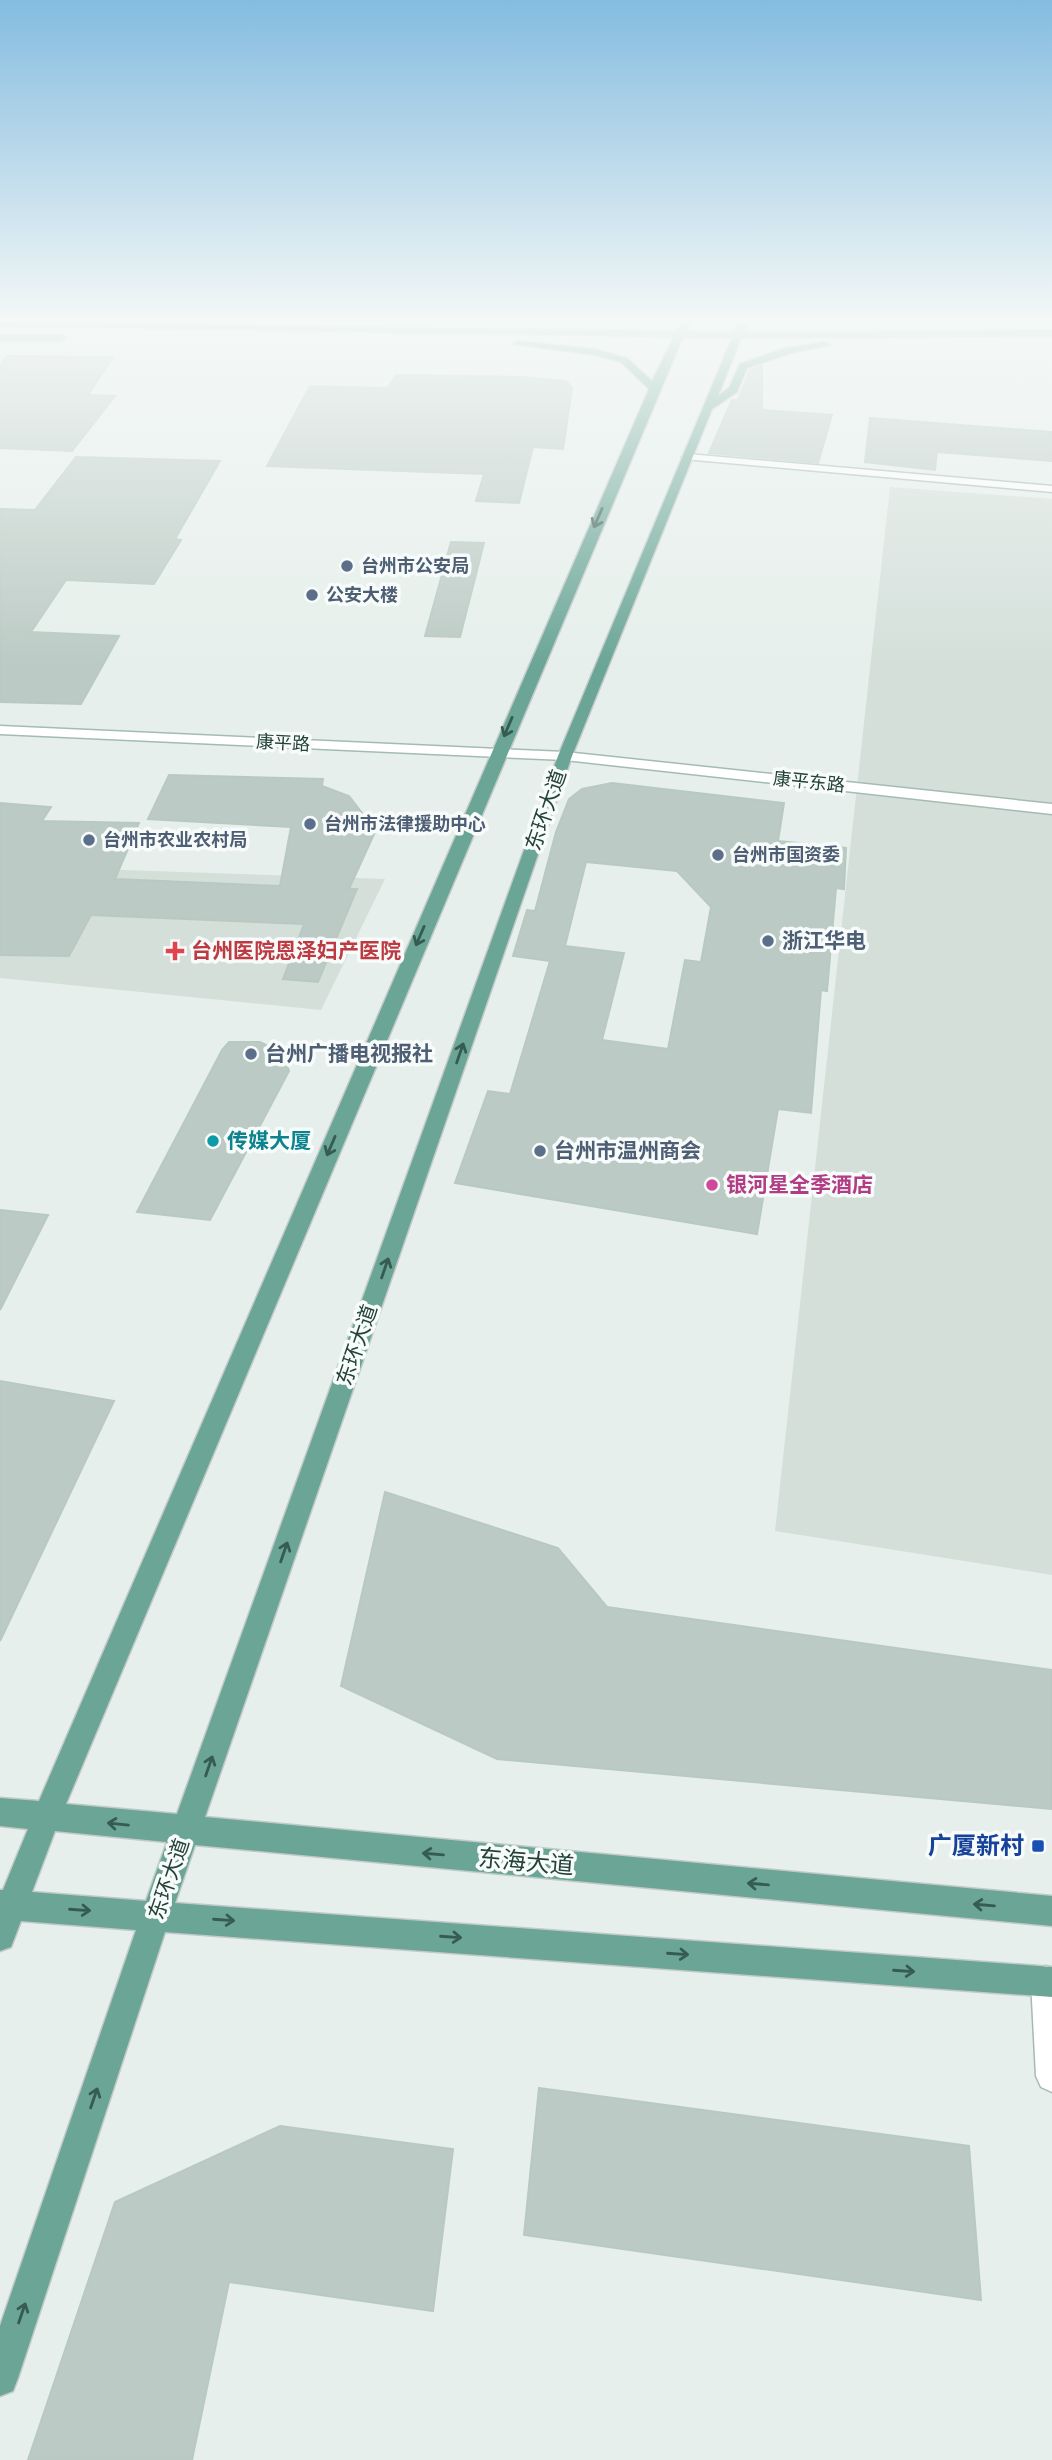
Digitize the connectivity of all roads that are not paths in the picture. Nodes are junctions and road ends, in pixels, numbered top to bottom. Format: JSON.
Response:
{"nodes":[{"id":1,"x":633,"y":437,"type":"edge"},
{"id":2,"x":696,"y":437,"type":"edge"},
{"id":3,"x":688,"y":457,"type":"junction"},
{"id":4,"x":1052,"y":489,"type":"edge"},
{"id":5,"x":0,"y":730,"type":"edge"},
{"id":6,"x":497,"y":753,"type":"junction"},
{"id":7,"x":565,"y":756,"type":"junction"},
{"id":8,"x":1052,"y":809,"type":"edge"},
{"id":9,"x":0,"y":1812,"type":"edge"},
{"id":10,"x":47,"y":1816,"type":"junction"},
{"id":11,"x":186,"y":1830,"type":"junction"},
{"id":12,"x":6,"y":1905,"type":"edge"},
{"id":13,"x":1052,"y":1911,"type":"edge"},
{"id":14,"x":156,"y":1915,"type":"junction"},
{"id":15,"x":0,"y":1936,"type":"edge"},
{"id":16,"x":1049,"y":1982,"type":"edge"},
{"id":17,"x":1052,"y":2076,"type":"edge"},
{"id":18,"x":0,"y":2378,"type":"edge"}],
"edges":[{"from":1,"to":6,"type":"main road","one_way":true},
{"from":2,"to":3,"type":"main road","name":"东环大道"},
{"from":3,"to":4,"type":"street"},
{"from":3,"to":7,"type":"main road","name":"东环大道"},
{"from":5,"to":6,"type":"street","name":"康平路"},
{"from":6,"to":7,"type":"street","name":"康平路"},
{"from":6,"to":10,"type":"main road","one_way":true},
{"from":7,"to":8,"type":"street","name":"康平东路"},
{"from":11,"to":7,"type":"main road","name":"东环大道","one_way":true},
{"from":9,"to":10,"type":"main road","name":"东海大道"},
{"from":11,"to":10,"type":"main road","name":"东海大道","one_way":true},
{"from":10,"to":12,"type":"main road"},
{"from":13,"to":11,"type":"main road","name":"东海大道","one_way":true},
{"from":11,"to":14,"type":"main road","name":"东环大道"},
{"from":12,"to":14,"type":"main road","one_way":true},
{"from":12,"to":15,"type":"main road"},
{"from":14,"to":16,"type":"main road","one_way":true},
{"from":18,"to":14,"type":"main road","name":"东环大道","one_way":true},
{"from":16,"to":17,"type":"street"}]}
